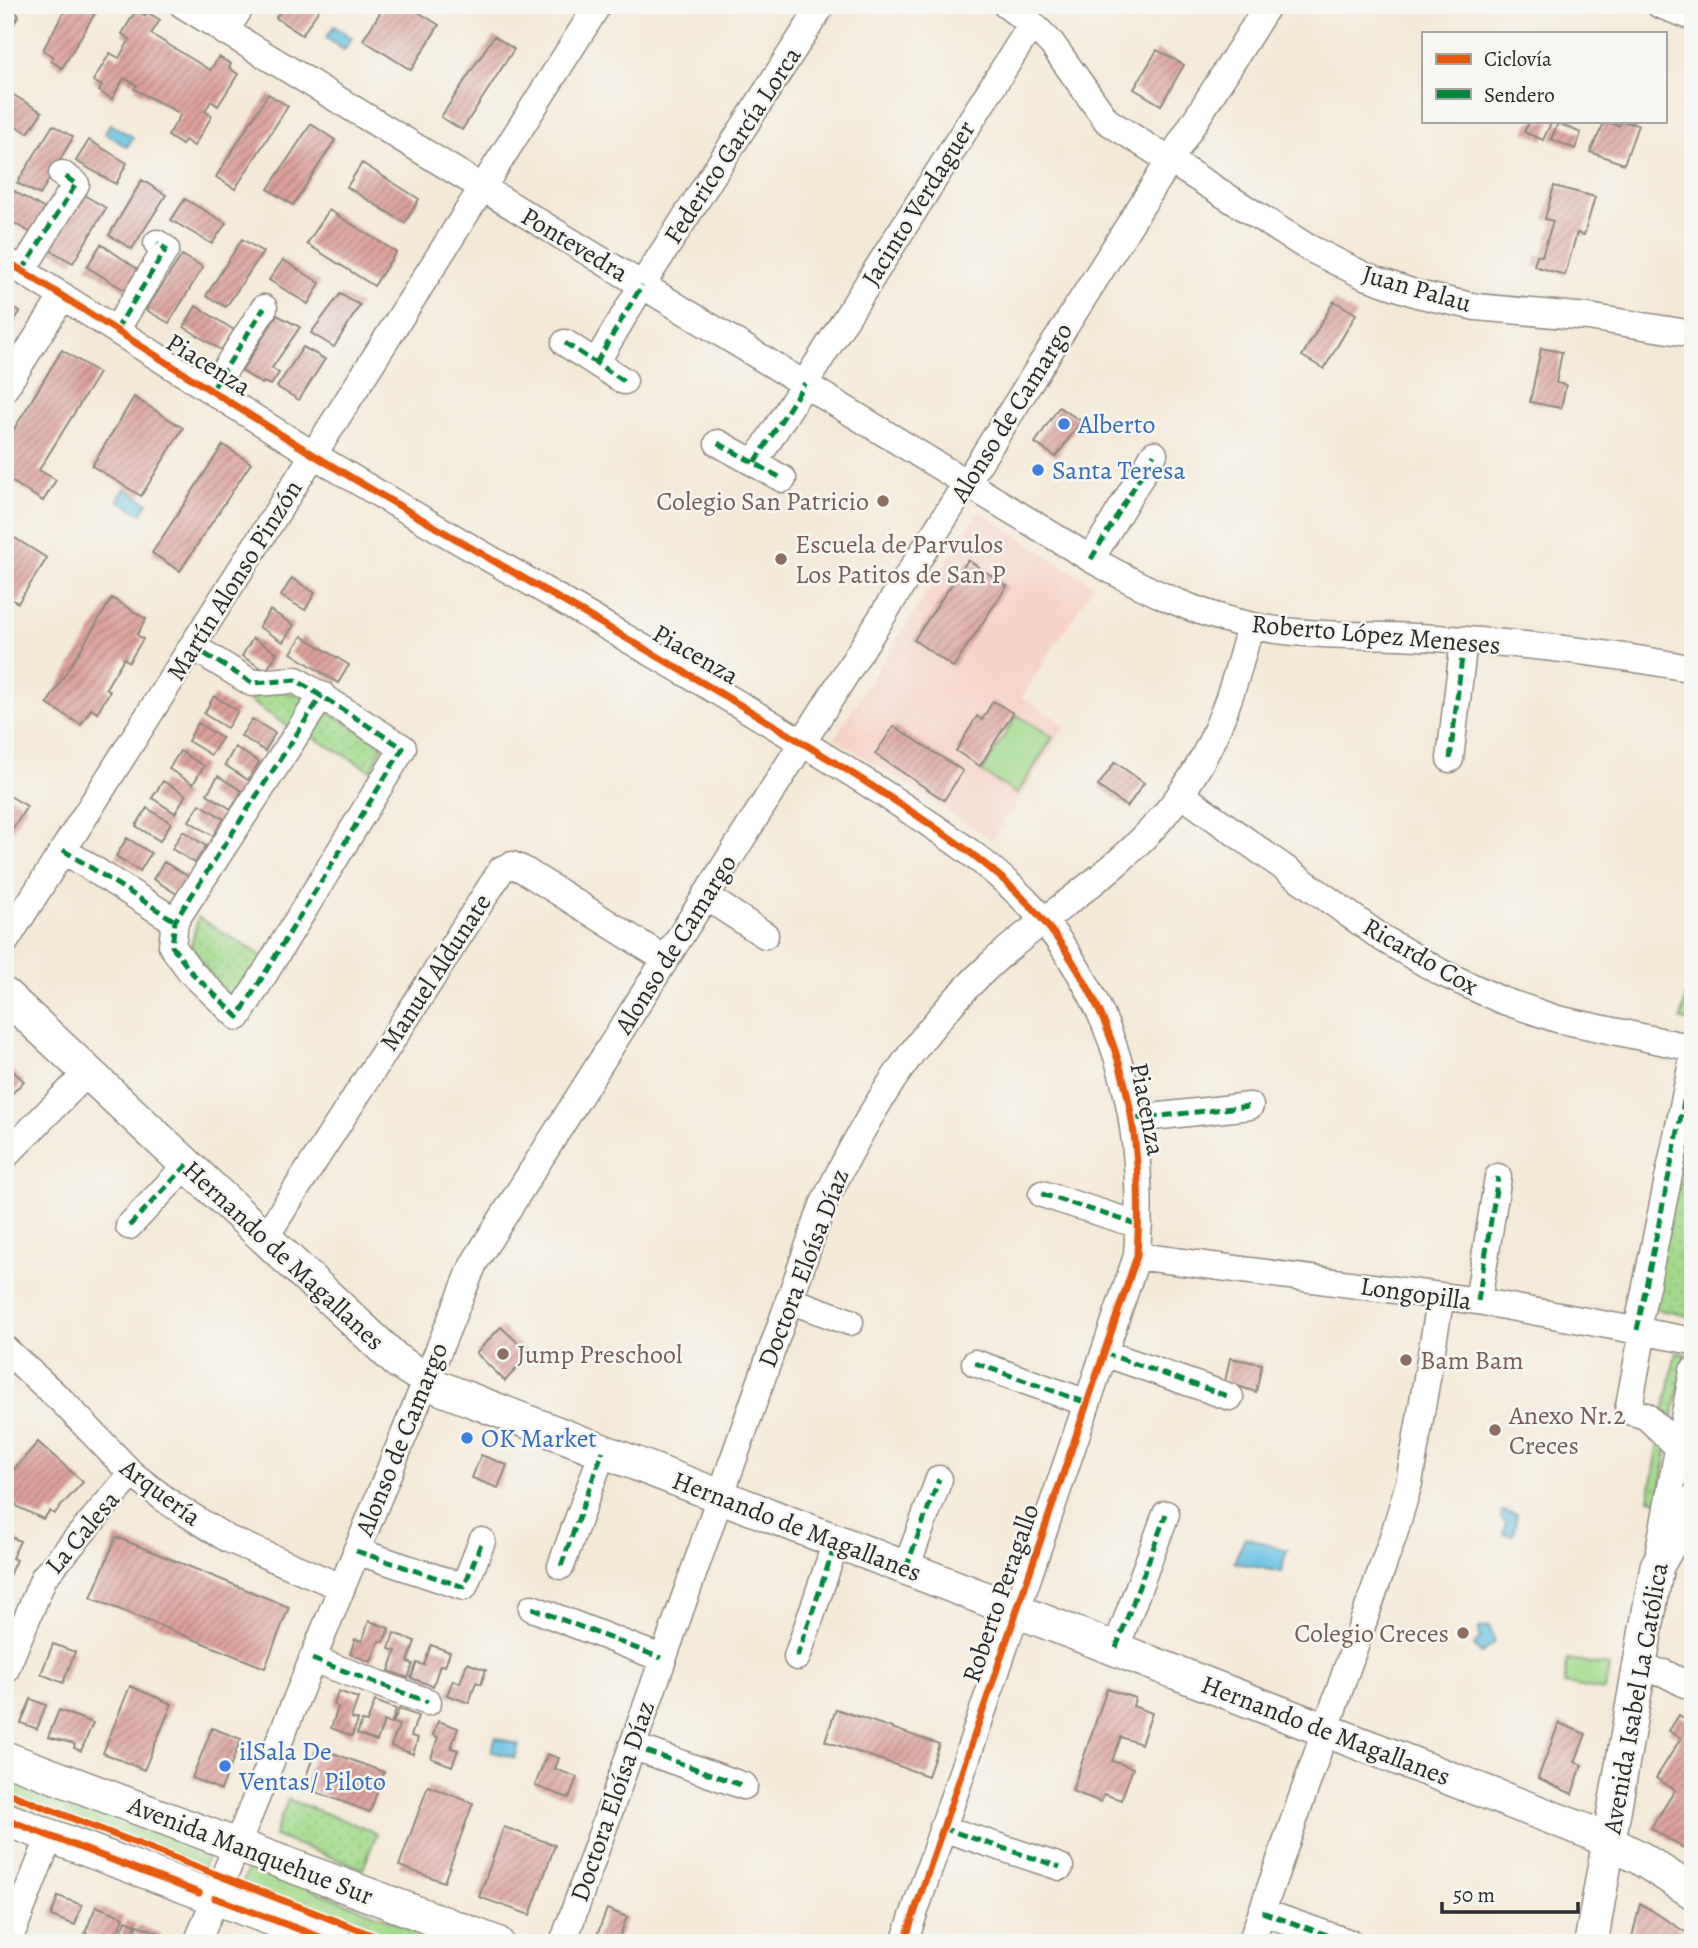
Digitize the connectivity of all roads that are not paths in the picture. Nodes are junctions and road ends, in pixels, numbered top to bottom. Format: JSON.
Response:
{"nodes":[{"id":1,"x":183,"y":5,"type":"edge"},
{"id":2,"x":242,"y":5,"type":"edge"},
{"id":3,"x":598,"y":5,"type":"edge"},
{"id":4,"x":822,"y":5,"type":"edge"},
{"id":5,"x":1006,"y":5,"type":"edge"},
{"id":6,"x":1268,"y":5,"type":"edge"},
{"id":7,"x":1660,"y":5,"type":"edge"},
{"id":8,"x":1693,"y":18,"type":"edge"},
{"id":9,"x":1032,"y":24,"type":"junction"},
{"id":10,"x":225,"y":32,"type":"junction"},
{"id":11,"x":1170,"y":160,"type":"junction"},
{"id":12,"x":62,"y":174,"type":"dead end"},
{"id":13,"x":482,"y":189,"type":"junction"},
{"id":14,"x":157,"y":243,"type":"dead end"},
{"id":15,"x":14,"y":265,"type":"edge"},
{"id":16,"x":642,"y":285,"type":"junction"},
{"id":17,"x":63,"y":296,"type":"junction"},
{"id":18,"x":264,"y":308,"type":"dead end"},
{"id":19,"x":116,"y":330,"type":"junction"},
{"id":20,"x":1693,"y":334,"type":"edge"},
{"id":21,"x":565,"y":343,"type":"dead end"},
{"id":22,"x":596,"y":363,"type":"junction"},
{"id":23,"x":624,"y":381,"type":"dead end"},
{"id":24,"x":804,"y":383,"type":"junction"},
{"id":25,"x":5,"y":388,"type":"edge"},
{"id":26,"x":212,"y":390,"type":"junction"},
{"id":27,"x":718,"y":443,"type":"dead end"},
{"id":28,"x":314,"y":454,"type":"junction"},
{"id":29,"x":1154,"y":454,"type":"dead end"},
{"id":30,"x":755,"y":462,"type":"junction"},
{"id":31,"x":783,"y":479,"type":"dead end"},
{"id":32,"x":968,"y":481,"type":"junction"},
{"id":33,"x":1091,"y":559,"type":"junction"},
{"id":34,"x":1250,"y":626,"type":"junction"},
{"id":35,"x":1464,"y":640,"type":"junction"},
{"id":36,"x":192,"y":646,"type":"junction"},
{"id":37,"x":1693,"y":669,"type":"edge"},
{"id":38,"x":322,"y":695,"type":"junction"},
{"id":39,"x":803,"y":742,"type":"junction"},
{"id":40,"x":1450,"y":759,"type":"dead end"},
{"id":41,"x":1181,"y":794,"type":"junction"},
{"id":42,"x":63,"y":850,"type":"junction"},
{"id":43,"x":705,"y":896,"type":"junction"},
{"id":44,"x":175,"y":921,"type":"junction"},
{"id":45,"x":1044,"y":922,"type":"junction"},
{"id":46,"x":765,"y":935,"type":"dead end"},
{"id":47,"x":5,"y":942,"type":"edge"},
{"id":48,"x":665,"y":959,"type":"junction"},
{"id":49,"x":5,"y":995,"type":"edge"},
{"id":50,"x":1693,"y":1048,"type":"edge"},
{"id":51,"x":1693,"y":1058,"type":"edge"},
{"id":52,"x":88,"y":1072,"type":"junction"},
{"id":53,"x":1250,"y":1106,"type":"dead end"},
{"id":54,"x":1134,"y":1119,"type":"junction"},
{"id":55,"x":5,"y":1156,"type":"edge"},
{"id":56,"x":188,"y":1164,"type":"junction"},
{"id":57,"x":1498,"y":1177,"type":"dead end"},
{"id":58,"x":1042,"y":1194,"type":"dead end"},
{"id":59,"x":1139,"y":1225,"type":"junction"},
{"id":60,"x":129,"y":1226,"type":"dead end"},
{"id":61,"x":265,"y":1236,"type":"junction"},
{"id":62,"x":1137,"y":1256,"type":"junction"},
{"id":63,"x":1441,"y":1296,"type":"junction"},
{"id":64,"x":789,"y":1300,"type":"junction"},
{"id":65,"x":1478,"y":1301,"type":"junction"},
{"id":66,"x":850,"y":1322,"type":"dead end"},
{"id":67,"x":1640,"y":1331,"type":"junction"},
{"id":68,"x":1693,"y":1341,"type":"edge"},
{"id":69,"x":7,"y":1352,"type":"edge"},
{"id":70,"x":1104,"y":1353,"type":"junction"},
{"id":71,"x":975,"y":1363,"type":"dead end"},
{"id":72,"x":1693,"y":1371,"type":"edge"},
{"id":73,"x":425,"y":1380,"type":"junction"},
{"id":74,"x":1230,"y":1397,"type":"dead end"},
{"id":75,"x":1087,"y":1403,"type":"junction"},
{"id":76,"x":1678,"y":1447,"type":"junction"},
{"id":77,"x":603,"y":1451,"type":"junction"},
{"id":78,"x":132,"y":1474,"type":"junction"},
{"id":79,"x":939,"y":1479,"type":"dead end"},
{"id":80,"x":719,"y":1496,"type":"junction"},
{"id":81,"x":1692,"y":1504,"type":"edge"},
{"id":82,"x":1166,"y":1514,"type":"dead end"},
{"id":83,"x":482,"y":1541,"type":"dead end"},
{"id":84,"x":836,"y":1542,"type":"junction"},
{"id":85,"x":356,"y":1551,"type":"junction"},
{"id":86,"x":561,"y":1566,"type":"dead end"},
{"id":87,"x":1657,"y":1566,"type":"junction"},
{"id":88,"x":906,"y":1568,"type":"junction"},
{"id":89,"x":341,"y":1587,"type":"junction"},
{"id":90,"x":531,"y":1608,"type":"dead end"},
{"id":91,"x":1017,"y":1610,"type":"junction"},
{"id":92,"x":1116,"y":1648,"type":"junction"},
{"id":93,"x":797,"y":1657,"type":"dead end"},
{"id":94,"x":661,"y":1658,"type":"junction"},
{"id":95,"x":312,"y":1659,"type":"junction"},
{"id":96,"x":1640,"y":1669,"type":"junction"},
{"id":97,"x":5,"y":1671,"type":"edge"},
{"id":98,"x":1693,"y":1688,"type":"edge"},
{"id":99,"x":428,"y":1702,"type":"dead end"},
{"id":100,"x":1325,"y":1729,"type":"junction"},
{"id":101,"x":632,"y":1746,"type":"junction"},
{"id":102,"x":5,"y":1758,"type":"edge"},
{"id":103,"x":744,"y":1786,"type":"dead end"},
{"id":104,"x":5,"y":1819,"type":"edge"},
{"id":105,"x":942,"y":1828,"type":"junction"},
{"id":106,"x":50,"y":1836,"type":"junction"},
{"id":107,"x":1610,"y":1841,"type":"junction"},
{"id":108,"x":236,"y":1844,"type":"junction"},
{"id":109,"x":1060,"y":1867,"type":"dead end"},
{"id":110,"x":1693,"y":1892,"type":"edge"},
{"id":111,"x":215,"y":1898,"type":"junction"},
{"id":112,"x":1262,"y":1912,"type":"junction"},
{"id":113,"x":8,"y":1943,"type":"edge"},
{"id":114,"x":197,"y":1943,"type":"edge"},
{"id":115,"x":336,"y":1943,"type":"edge"},
{"id":116,"x":497,"y":1943,"type":"edge"},
{"id":117,"x":563,"y":1943,"type":"edge"},
{"id":118,"x":904,"y":1943,"type":"edge"},
{"id":119,"x":1251,"y":1943,"type":"edge"},
{"id":120,"x":1350,"y":1943,"type":"edge"},
{"id":121,"x":1591,"y":1943,"type":"edge"}],
"edges":[{"from":1,"to":10,"type":"street","name":"Pontevedra"},
{"from":2,"to":10,"type":"street"},
{"from":3,"to":13,"type":"street","name":"Martín Alonso Pinzón"},
{"from":4,"to":16,"type":"street","name":"Federico García Lorca"},
{"from":5,"to":9,"type":"street","name":"Juan Palau"},
{"from":6,"to":11,"type":"street","name":"Alonso de Camargo"},
{"from":7,"to":8,"type":"street"},
{"from":9,"to":11,"type":"street","name":"Juan Palau"},
{"from":9,"to":24,"type":"street","name":"Jacinto Verdaguer"},
{"from":10,"to":13,"type":"street","name":"Pontevedra"},
{"from":11,"to":20,"type":"street","name":"Juan Palau"},
{"from":11,"to":32,"type":"street","name":"Alonso de Camargo"},
{"from":12,"to":15,"type":"street"},
{"from":13,"to":16,"type":"street","name":"Pontevedra"},
{"from":13,"to":28,"type":"street","name":"Martín Alonso Pinzón"},
{"from":14,"to":19,"type":"street"},
{"from":15,"to":17,"type":"street","name":"Piacenza"},
{"from":16,"to":22,"type":"street","name":"Federico García Lorca"},
{"from":16,"to":24,"type":"street","name":"Pontevedra"},
{"from":17,"to":19,"type":"street","name":"Piacenza"},
{"from":17,"to":25,"type":"street"},
{"from":18,"to":26,"type":"street"},
{"from":19,"to":26,"type":"street","name":"Piacenza"},
{"from":21,"to":22,"type":"street"},
{"from":22,"to":23,"type":"street"},
{"from":24,"to":30,"type":"street","name":"Jacinto Verdaguer"},
{"from":24,"to":32,"type":"street","name":"Pontevedra"},
{"from":26,"to":28,"type":"street","name":"Piacenza"},
{"from":27,"to":30,"type":"street"},
{"from":28,"to":36,"type":"street","name":"Martín Alonso Pinzón"},
{"from":28,"to":39,"type":"street","name":"Piacenza"},
{"from":29,"to":33,"type":"street"},
{"from":30,"to":31,"type":"street"},
{"from":32,"to":33,"type":"street","name":"Roberto López Meneses"},
{"from":32,"to":39,"type":"street","name":"Alonso de Camargo"},
{"from":33,"to":34,"type":"street","name":"Roberto López Meneses"},
{"from":34,"to":35,"type":"street","name":"Roberto López Meneses"},
{"from":34,"to":41,"type":"street","name":"Doctora Eloísa Díaz"},
{"from":35,"to":37,"type":"street","name":"Roberto López Meneses"},
{"from":35,"to":40,"type":"street"},
{"from":36,"to":38,"type":"street"},
{"from":36,"to":42,"type":"street","name":"Martín Alonso Pinzón"},
{"from":38,"to":44,"type":"street"},
{"from":38,"to":44,"type":"street"},
{"from":39,"to":43,"type":"street","name":"Alonso de Camargo"},
{"from":39,"to":45,"type":"street","name":"Piacenza"},
{"from":41,"to":45,"type":"street","name":"Doctora Eloísa Díaz"},
{"from":41,"to":50,"type":"street","name":"Ricardo Cox"},
{"from":42,"to":44,"type":"street"},
{"from":42,"to":47,"type":"street","name":"Martín Alonso Pinzón"},
{"from":43,"to":46,"type":"street"},
{"from":43,"to":48,"type":"street","name":"Alonso de Camargo"},
{"from":45,"to":54,"type":"street","name":"Piacenza"},
{"from":45,"to":64,"type":"street","name":"Doctora Eloísa Díaz"},
{"from":48,"to":61,"type":"street","name":"Manuel Aldunate"},
{"from":48,"to":73,"type":"street","name":"Alonso de Camargo"},
{"from":49,"to":52,"type":"main road","name":"Hernando de Magallanes"},
{"from":51,"to":67,"type":"street"},
{"from":52,"to":55,"type":"street"},
{"from":52,"to":56,"type":"main road","name":"Hernando de Magallanes"},
{"from":53,"to":54,"type":"street"},
{"from":54,"to":59,"type":"street","name":"Piacenza"},
{"from":56,"to":60,"type":"street"},
{"from":56,"to":61,"type":"main road","name":"Hernando de Magallanes"},
{"from":57,"to":65,"type":"street"},
{"from":58,"to":59,"type":"street"},
{"from":59,"to":62,"type":"street","name":"Piacenza"},
{"from":61,"to":73,"type":"main road","name":"Hernando de Magallanes"},
{"from":62,"to":63,"type":"street","name":"Longopilla"},
{"from":62,"to":70,"type":"street","name":"Roberto Peragallo"},
{"from":63,"to":65,"type":"street","name":"Longopilla"},
{"from":63,"to":100,"type":"street"},
{"from":64,"to":66,"type":"street"},
{"from":64,"to":80,"type":"street","name":"Doctora Eloísa Díaz"},
{"from":65,"to":67,"type":"street","name":"Longopilla"},
{"from":67,"to":68,"type":"street","name":"Longopilla"},
{"from":67,"to":76,"type":"street"},
{"from":69,"to":78,"type":"street","name":"Arquería"},
{"from":70,"to":74,"type":"street"},
{"from":70,"to":75,"type":"street","name":"Roberto Peragallo"},
{"from":71,"to":75,"type":"street"},
{"from":72,"to":76,"type":"street","name":"Avenida Isabel La Católica"},
{"from":73,"to":77,"type":"main road","name":"Hernando de Magallanes"},
{"from":73,"to":85,"type":"street","name":"Alonso de Camargo"},
{"from":75,"to":91,"type":"street","name":"Roberto Peragallo"},
{"from":76,"to":87,"type":"street","name":"Avenida Isabel La Católica"},
{"from":77,"to":80,"type":"main road","name":"Hernando de Magallanes"},
{"from":77,"to":86,"type":"street"},
{"from":78,"to":89,"type":"street","name":"Arquería"},
{"from":78,"to":97,"type":"street","name":"La Calesa"},
{"from":79,"to":88,"type":"street"},
{"from":80,"to":84,"type":"main road","name":"Hernando de Magallanes"},
{"from":80,"to":94,"type":"street","name":"Doctora Eloísa Díaz"},
{"from":81,"to":87,"type":"main road"},
{"from":82,"to":92,"type":"street"},
{"from":83,"to":85,"type":"street"},
{"from":84,"to":88,"type":"main road","name":"Hernando de Magallanes"},
{"from":84,"to":93,"type":"street"},
{"from":85,"to":89,"type":"street","name":"Alonso de Camargo"},
{"from":87,"to":96,"type":"main road","name":"Avenida Isabel La Católica"},
{"from":88,"to":91,"type":"main road","name":"Hernando de Magallanes"},
{"from":89,"to":95,"type":"street","name":"Alonso de Camargo"},
{"from":90,"to":94,"type":"street"},
{"from":91,"to":92,"type":"main road","name":"Hernando de Magallanes"},
{"from":91,"to":105,"type":"street","name":"Roberto Peragallo"},
{"from":92,"to":100,"type":"main road","name":"Hernando de Magallanes"},
{"from":94,"to":101,"type":"street","name":"Doctora Eloísa Díaz"},
{"from":95,"to":99,"type":"street"},
{"from":95,"to":108,"type":"street","name":"Alonso de Camargo"},
{"from":96,"to":98,"type":"street"},
{"from":96,"to":107,"type":"main road","name":"Avenida Isabel La Católica"},
{"from":100,"to":107,"type":"main road","name":"Hernando de Magallanes"},
{"from":100,"to":112,"type":"street"},
{"from":101,"to":103,"type":"street"},
{"from":101,"to":117,"type":"street","name":"Doctora Eloísa Díaz"},
{"from":102,"to":108,"type":"main road","name":"Avenida Manquehue Sur"},
{"from":104,"to":106,"type":"main road"},
{"from":105,"to":109,"type":"street"},
{"from":105,"to":118,"type":"street","name":"Roberto Peragallo"},
{"from":106,"to":111,"type":"main road"},
{"from":106,"to":113,"type":"street"},
{"from":107,"to":110,"type":"main road","name":"Hernando de Magallanes"},
{"from":107,"to":121,"type":"main road","name":"Avenida Isabel La Católica"},
{"from":108,"to":111,"type":"street","name":"Alonso de Camargo"},
{"from":108,"to":116,"type":"main road","name":"Avenida Manquehue Sur"},
{"from":111,"to":114,"type":"street","name":"Alonso de Camargo"},
{"from":111,"to":115,"type":"main road"},
{"from":112,"to":119,"type":"street"},
{"from":112,"to":120,"type":"street"}]}
